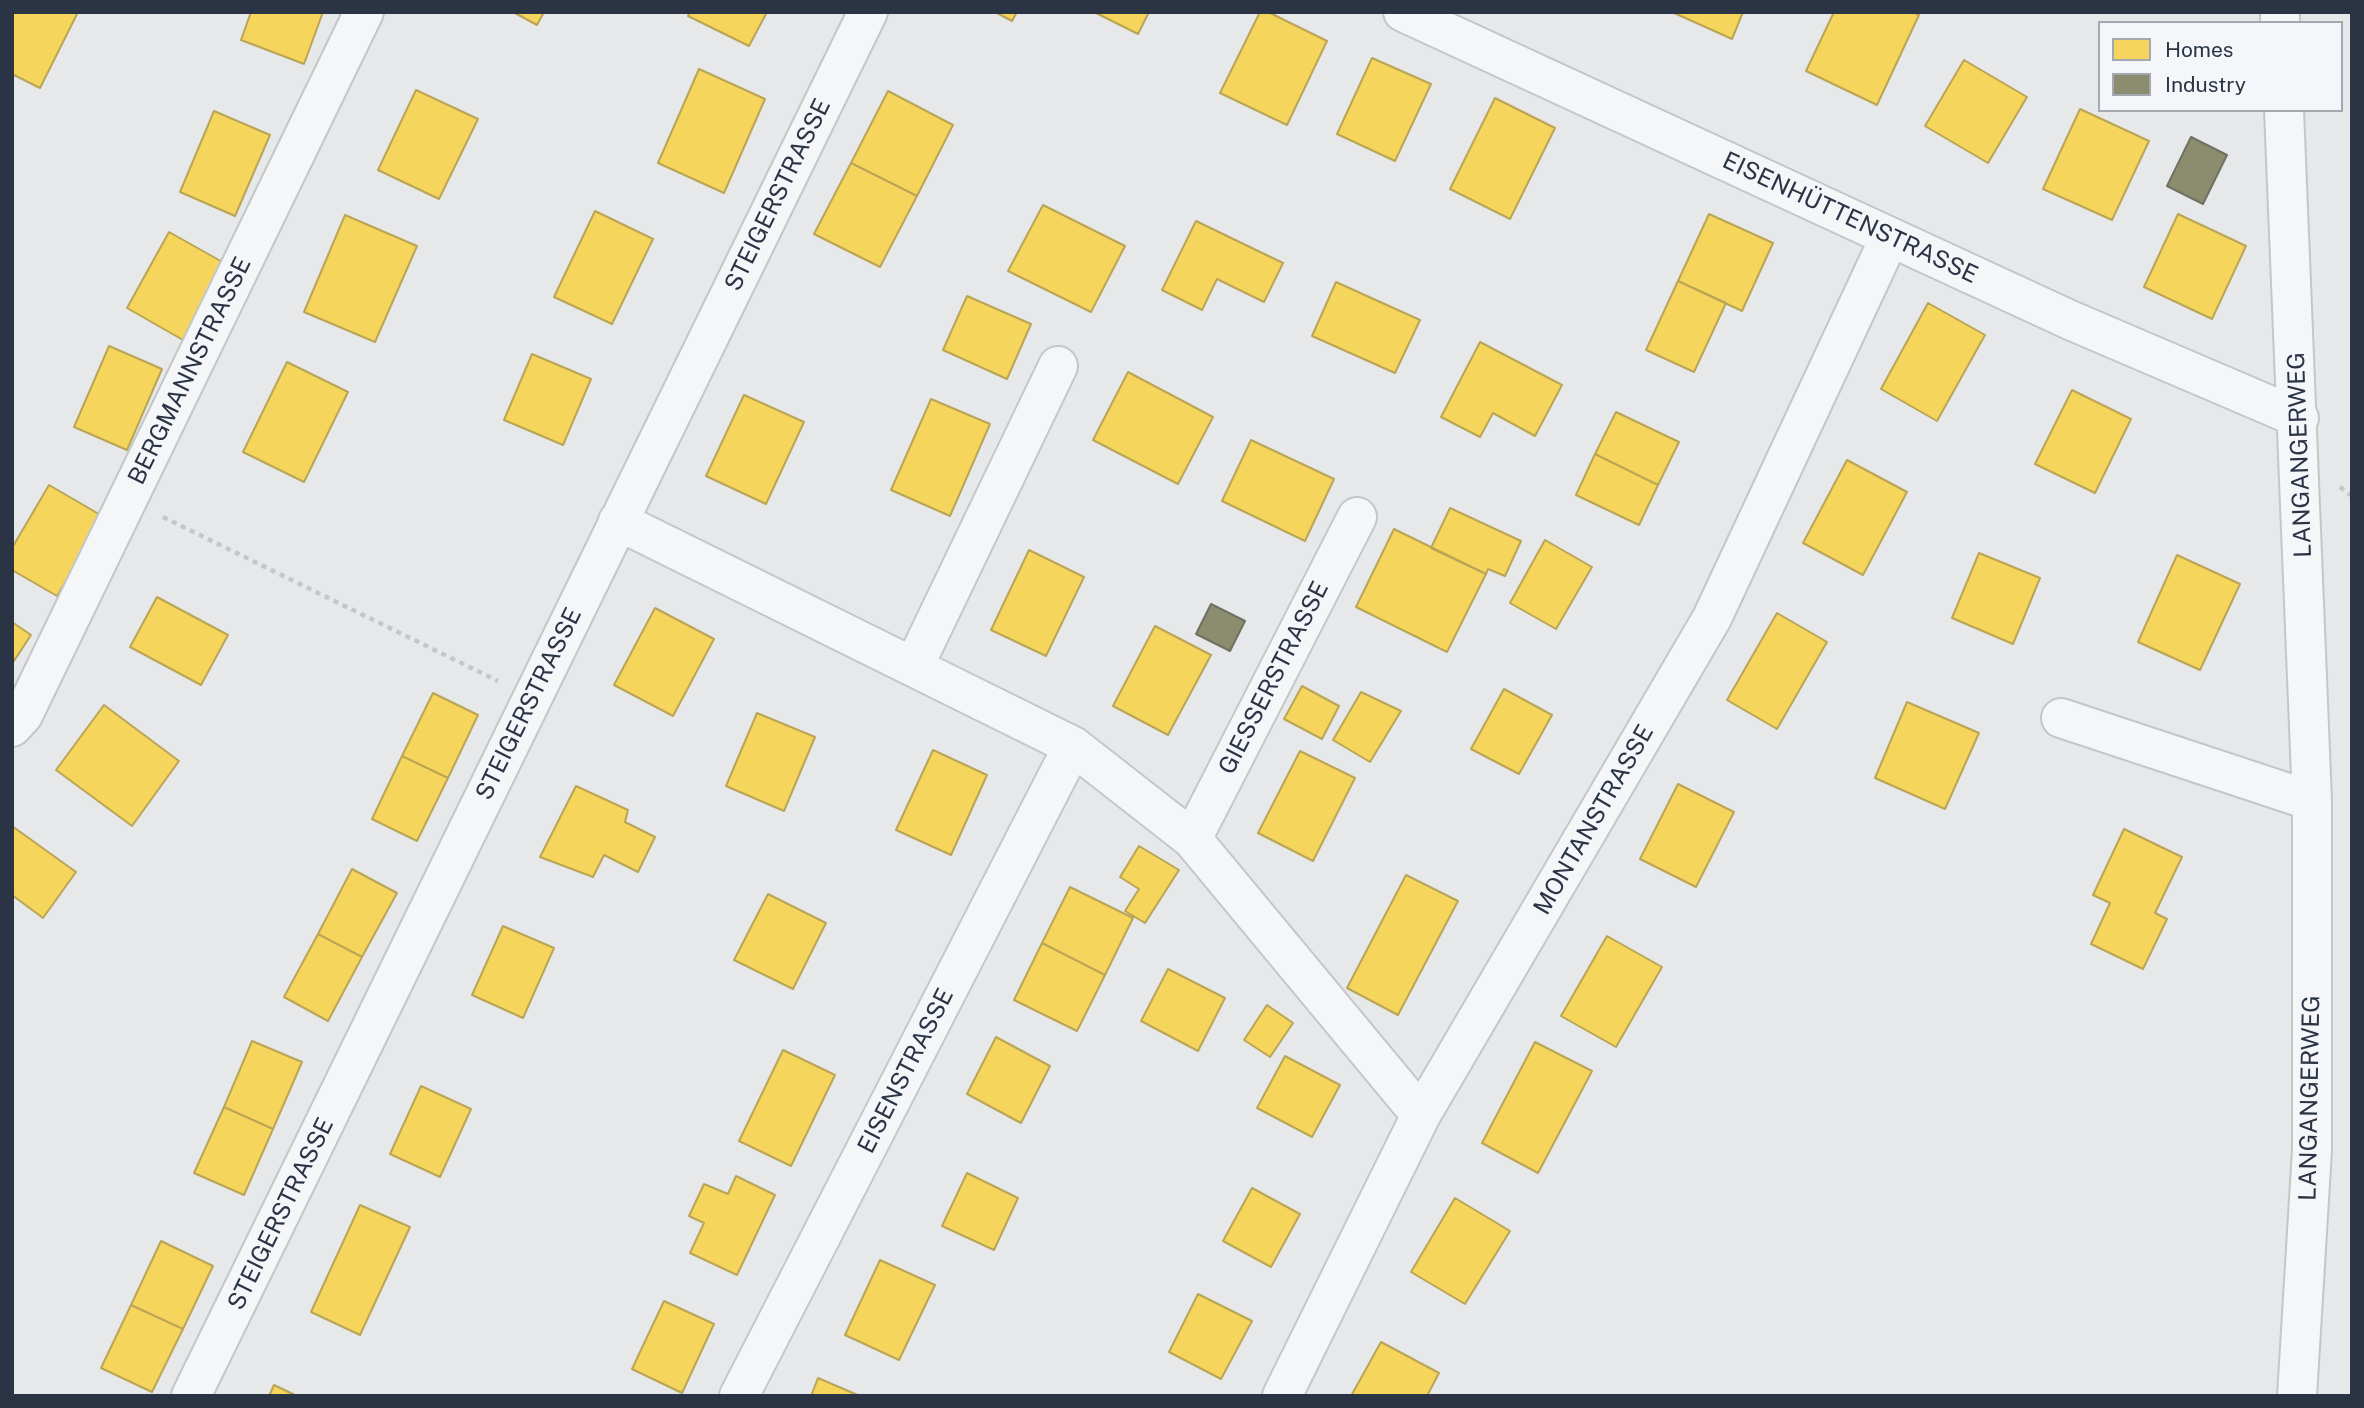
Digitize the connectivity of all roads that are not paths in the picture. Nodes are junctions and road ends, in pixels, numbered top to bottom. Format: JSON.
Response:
{"nodes":[{"id":1,"x":364,"y":12,"type":"edge"},
{"id":2,"x":868,"y":12,"type":"edge"},
{"id":3,"x":1404,"y":12,"type":"edge"},
{"id":4,"x":1459,"y":23,"type":"edge"},
{"id":5,"x":2284,"y":112,"type":"edge"},
{"id":6,"x":1890,"y":237,"type":"junction"},
{"id":7,"x":1058,"y":366,"type":"dead end"},
{"id":8,"x":2299,"y":418,"type":"junction"},
{"id":9,"x":1357,"y":517,"type":"dead end"},
{"id":10,"x":618,"y":521,"type":"junction"},
{"id":11,"x":914,"y":666,"type":"junction"},
{"id":12,"x":2061,"y":718,"type":"dead end"},
{"id":13,"x":12,"y":727,"type":"edge"},
{"id":14,"x":1073,"y":746,"type":"junction"},
{"id":15,"x":2312,"y":801,"type":"junction"},
{"id":16,"x":1192,"y":839,"type":"junction"},
{"id":17,"x":1421,"y":1115,"type":"junction"},
{"id":18,"x":191,"y":1396,"type":"edge"},
{"id":19,"x":739,"y":1396,"type":"edge"},
{"id":20,"x":1282,"y":1396,"type":"edge"},
{"id":21,"x":2297,"y":1396,"type":"edge"}],
"edges":[{"from":1,"to":13,"type":"street","name":"BERGMANNSTRASSE"},
{"from":2,"to":10,"type":"street","name":"STEIGERSTRASSE"},
{"from":3,"to":4,"type":"street","name":"EISENHÜTTENSTRASSE"},
{"from":4,"to":6,"type":"street","name":"EISENHÜTTENSTRASSE"},
{"from":5,"to":8,"type":"street","name":"LANGANGERWEG"},
{"from":6,"to":8,"type":"street","name":"EISENHÜTTENSTRASSE"},
{"from":6,"to":17,"type":"street","name":"MONTANSTRASSE"},
{"from":7,"to":11,"type":"street"},
{"from":8,"to":15,"type":"street","name":"LANGANGERWEG"},
{"from":9,"to":16,"type":"street","name":"GIESSERSTRASSE"},
{"from":10,"to":11,"type":"street"},
{"from":10,"to":18,"type":"street","name":"STEIGERSTRASSE"},
{"from":11,"to":14,"type":"street"},
{"from":12,"to":15,"type":"street"},
{"from":14,"to":16,"type":"street"},
{"from":14,"to":19,"type":"street","name":"EISENSTRASSE"},
{"from":15,"to":21,"type":"street","name":"LANGANGERWEG"},
{"from":16,"to":17,"type":"street"},
{"from":17,"to":20,"type":"street","name":"MONTANSTRASSE"}]}
